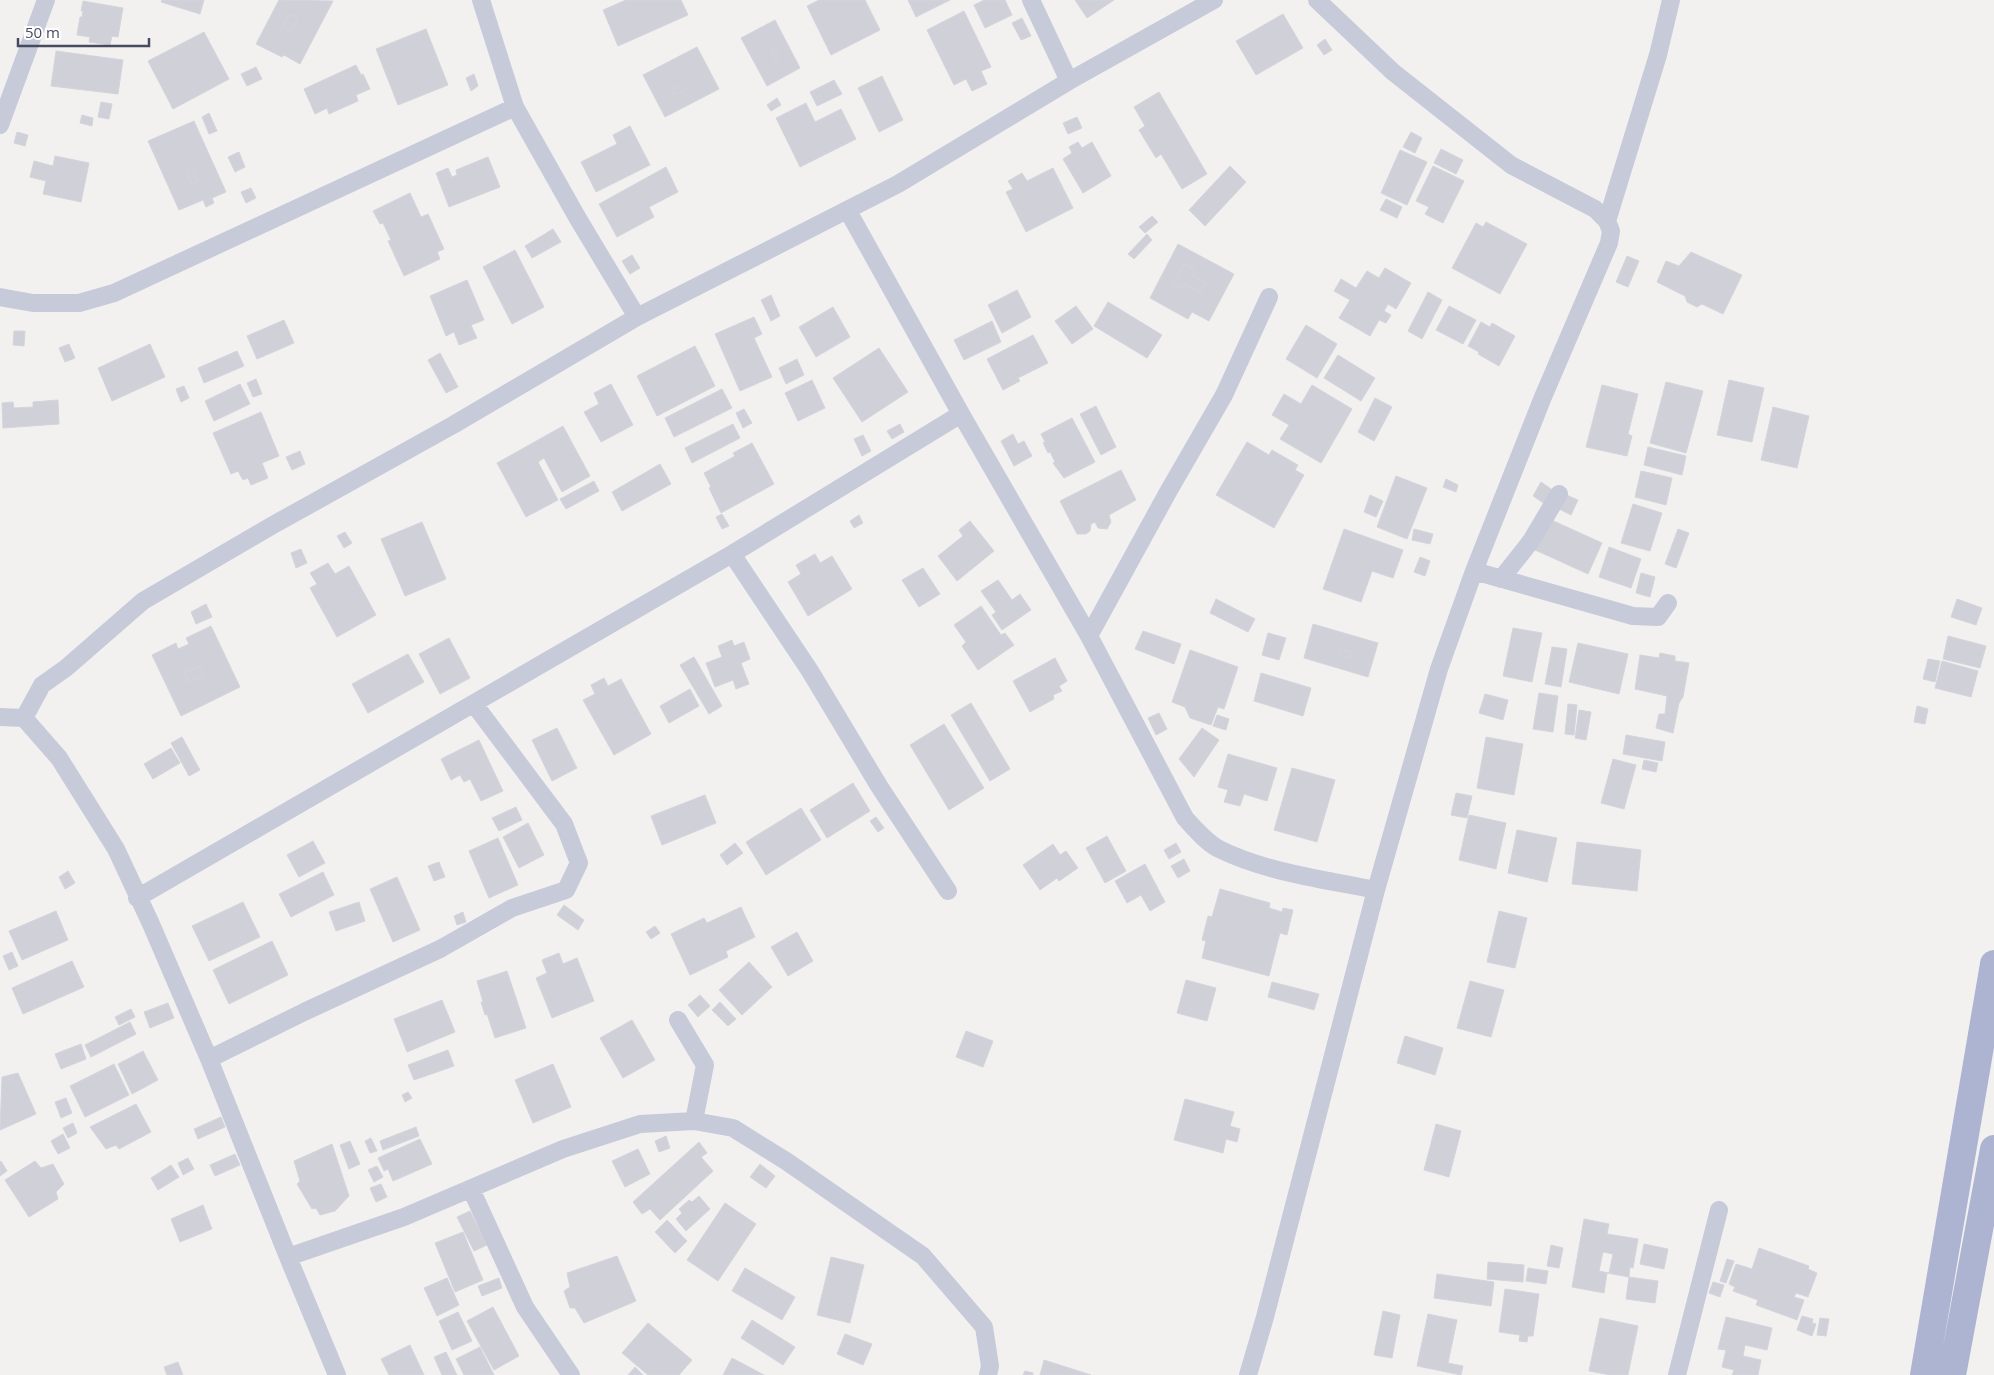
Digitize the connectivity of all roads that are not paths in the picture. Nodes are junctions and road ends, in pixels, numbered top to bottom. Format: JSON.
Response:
{"nodes":[{"id":1,"x":46,"y":0,"type":"edge"},
{"id":2,"x":481,"y":0,"type":"edge"},
{"id":3,"x":1031,"y":0,"type":"edge"},
{"id":4,"x":1214,"y":0,"type":"edge"},
{"id":5,"x":1317,"y":0,"type":"edge"},
{"id":6,"x":1671,"y":0,"type":"edge"},
{"id":7,"x":1069,"y":82,"type":"junction"},
{"id":8,"x":515,"y":107,"type":"junction"},
{"id":9,"x":0,"y":126,"type":"edge"},
{"id":10,"x":848,"y":211,"type":"junction"},
{"id":11,"x":1607,"y":221,"type":"junction"},
{"id":12,"x":0,"y":297,"type":"edge"},
{"id":13,"x":1269,"y":297,"type":"dead end"},
{"id":14,"x":637,"y":317,"type":"junction"},
{"id":15,"x":961,"y":414,"type":"junction"},
{"id":16,"x":1559,"y":494,"type":"dead end"},
{"id":17,"x":732,"y":554,"type":"junction"},
{"id":18,"x":1474,"y":571,"type":"junction"},
{"id":19,"x":1501,"y":579,"type":"junction"},
{"id":20,"x":1668,"y":603,"type":"dead end"},
{"id":21,"x":1089,"y":636,"type":"junction"},
{"id":22,"x":474,"y":704,"type":"junction"},
{"id":23,"x":0,"y":717,"type":"edge"},
{"id":24,"x":24,"y":718,"type":"junction"},
{"id":25,"x":1376,"y":890,"type":"junction"},
{"id":26,"x":948,"y":891,"type":"dead end"},
{"id":27,"x":137,"y":898,"type":"junction"},
{"id":28,"x":1994,"y":964,"type":"edge"},
{"id":29,"x":678,"y":1020,"type":"dead end"},
{"id":30,"x":209,"y":1059,"type":"junction"},
{"id":31,"x":694,"y":1121,"type":"junction"},
{"id":32,"x":1994,"y":1148,"type":"edge"},
{"id":33,"x":471,"y":1190,"type":"junction"},
{"id":34,"x":1719,"y":1210,"type":"dead end"},
{"id":35,"x":288,"y":1257,"type":"junction"},
{"id":36,"x":337,"y":1375,"type":"edge"},
{"id":37,"x":571,"y":1375,"type":"edge"},
{"id":38,"x":988,"y":1375,"type":"edge"},
{"id":39,"x":1248,"y":1375,"type":"edge"},
{"id":40,"x":1677,"y":1375,"type":"edge"},
{"id":41,"x":1924,"y":1375,"type":"edge"},
{"id":42,"x":1952,"y":1375,"type":"edge"}],
"edges":[{"from":1,"to":9,"type":"street"},
{"from":2,"to":8,"type":"street"},
{"from":3,"to":7,"type":"street"},
{"from":4,"to":7,"type":"street"},
{"from":5,"to":11,"type":"street"},
{"from":6,"to":11,"type":"street"},
{"from":7,"to":10,"type":"street"},
{"from":8,"to":12,"type":"street"},
{"from":8,"to":14,"type":"street"},
{"from":10,"to":14,"type":"street"},
{"from":10,"to":15,"type":"street"},
{"from":11,"to":18,"type":"street"},
{"from":13,"to":21,"type":"street"},
{"from":14,"to":24,"type":"street"},
{"from":15,"to":17,"type":"street"},
{"from":15,"to":21,"type":"street"},
{"from":16,"to":19,"type":"street"},
{"from":17,"to":22,"type":"street"},
{"from":17,"to":26,"type":"street"},
{"from":18,"to":19,"type":"street"},
{"from":18,"to":25,"type":"street"},
{"from":19,"to":20,"type":"street"},
{"from":21,"to":25,"type":"street"},
{"from":22,"to":27,"type":"street"},
{"from":22,"to":30,"type":"street"},
{"from":23,"to":24,"type":"street"},
{"from":24,"to":27,"type":"street"},
{"from":25,"to":39,"type":"street"},
{"from":27,"to":30,"type":"street"},
{"from":28,"to":41,"type":"main road"},
{"from":29,"to":31,"type":"street"},
{"from":30,"to":35,"type":"street"},
{"from":31,"to":33,"type":"street"},
{"from":31,"to":38,"type":"street"},
{"from":32,"to":42,"type":"main road"},
{"from":33,"to":35,"type":"street"},
{"from":33,"to":37,"type":"street"},
{"from":34,"to":40,"type":"street"},
{"from":35,"to":36,"type":"street"}]}
